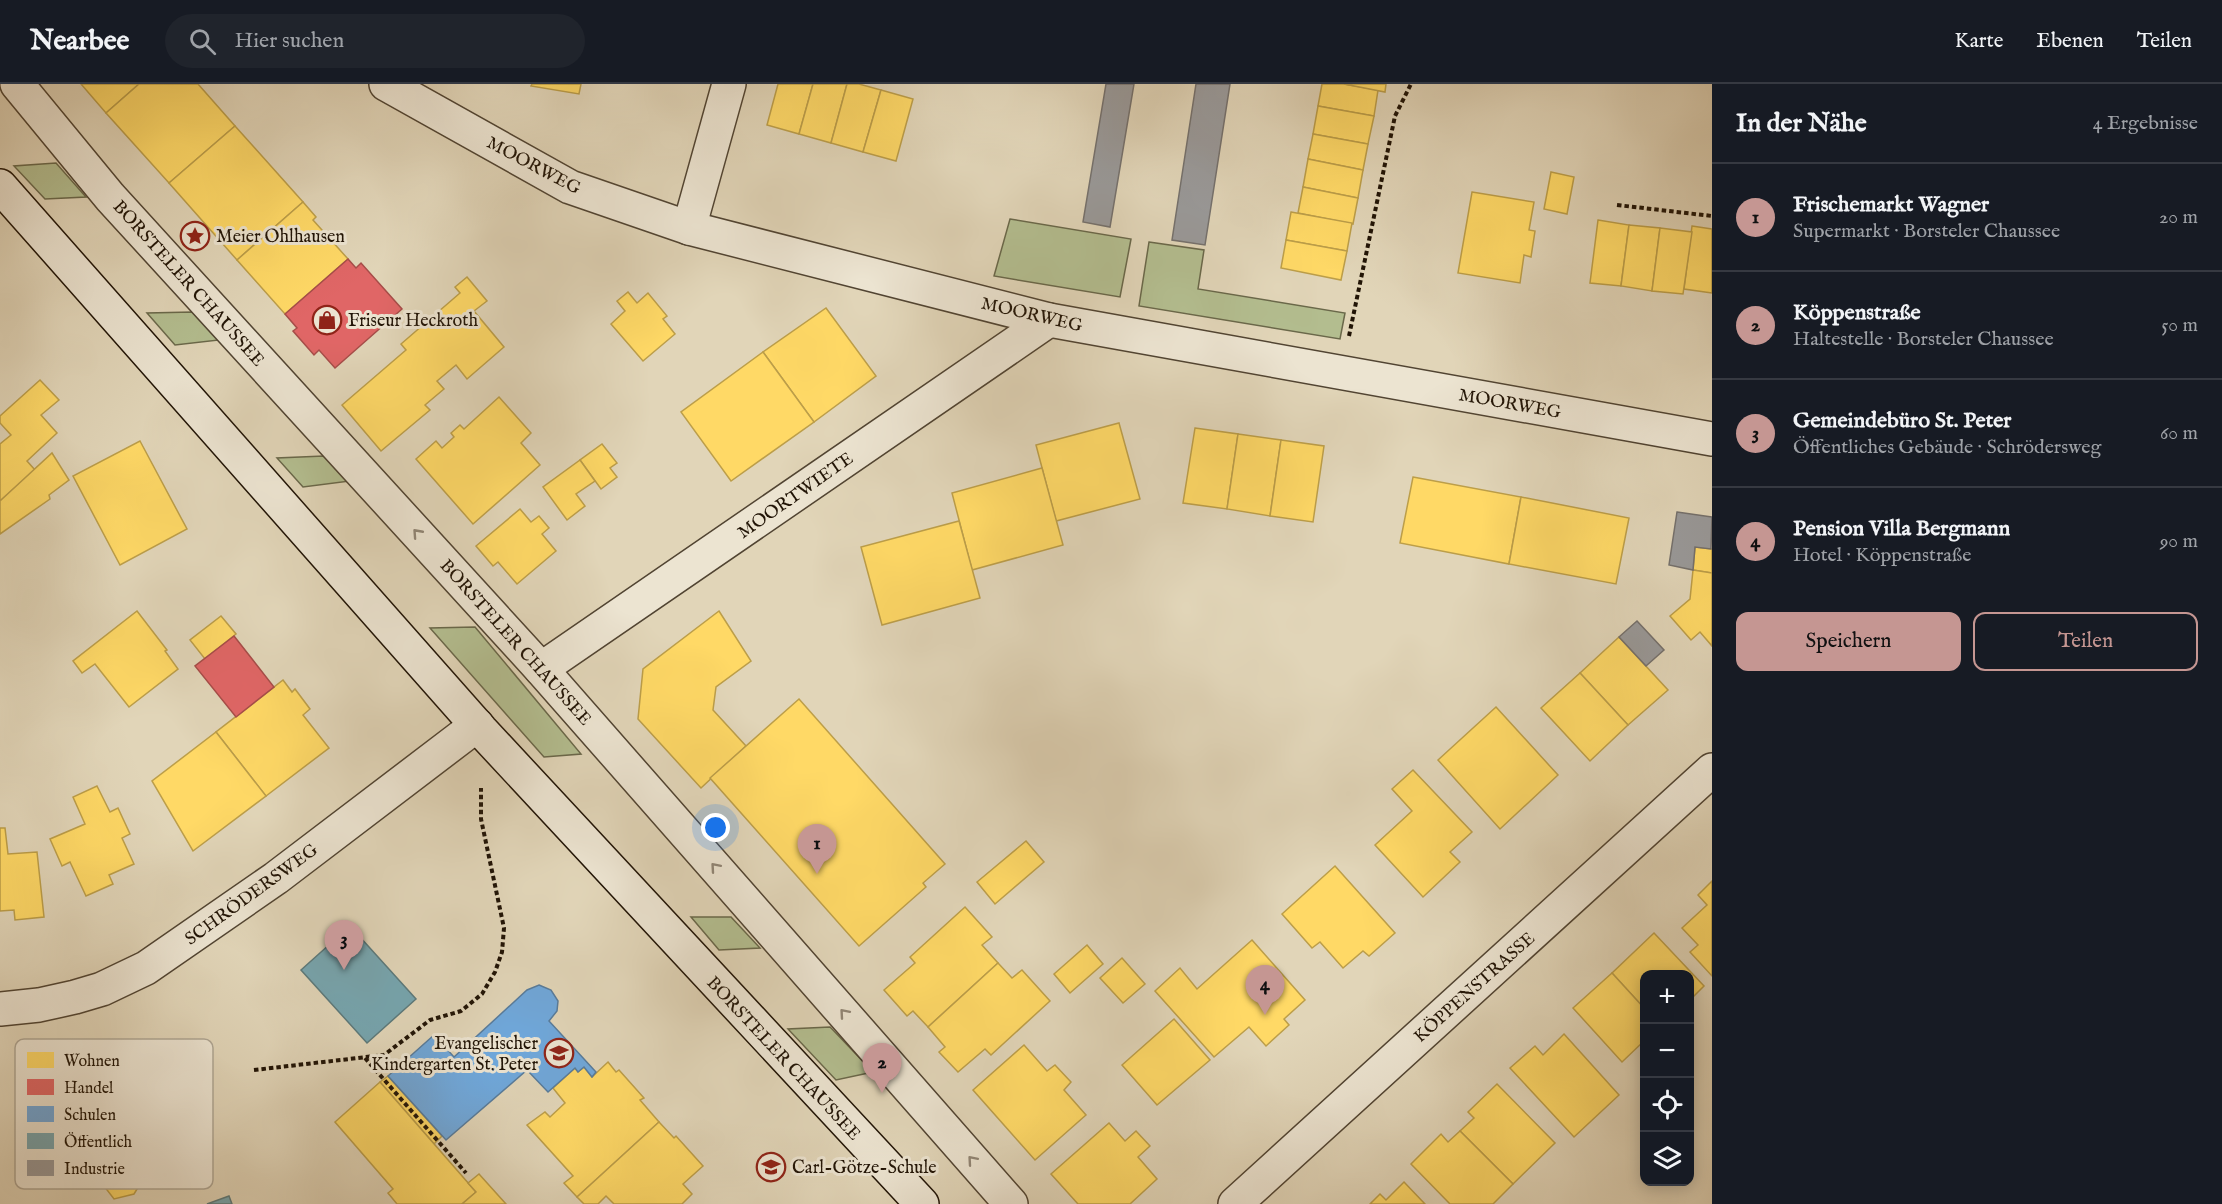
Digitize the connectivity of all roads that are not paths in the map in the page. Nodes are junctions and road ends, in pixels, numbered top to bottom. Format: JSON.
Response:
{"nodes":[{"id":1,"x":16,"y":84,"type":"edge"},
{"id":2,"x":386,"y":84,"type":"edge"},
{"id":3,"x":729,"y":84,"type":"edge"},
{"id":4,"x":0,"y":186,"type":"edge"},
{"id":5,"x":690,"y":228,"type":"junction"},
{"id":6,"x":1049,"y":320,"type":"junction"},
{"id":7,"x":1712,"y":439,"type":"edge"},
{"id":8,"x":542,"y":669,"type":"junction"},
{"id":9,"x":479,"y":728,"type":"junction"},
{"id":10,"x":1712,"y":770,"type":"edge"},
{"id":11,"x":0,"y":1009,"type":"edge"},
{"id":12,"x":922,"y":1204,"type":"edge"},
{"id":13,"x":1011,"y":1204,"type":"edge"},
{"id":14,"x":1235,"y":1204,"type":"edge"}],
"edges":[{"from":8,"to":1,"type":"street","name":"BORSTELER CHAUSSEE","one_way":true},
{"from":2,"to":5,"type":"street","name":"MOORWEG"},
{"from":3,"to":5,"type":"street"},
{"from":4,"to":9,"type":"street","name":"BORSTELER CHAUSSEE"},
{"from":5,"to":6,"type":"street","name":"MOORWEG"},
{"from":6,"to":7,"type":"street","name":"MOORWEG"},
{"from":6,"to":8,"type":"street","name":"MOORTWIETE"},
{"from":13,"to":8,"type":"street","name":"BORSTELER CHAUSSEE","one_way":true},
{"from":9,"to":11,"type":"street","name":"SCHRÖDERSWEG"},
{"from":9,"to":12,"type":"street","name":"BORSTELER CHAUSSEE"},
{"from":10,"to":14,"type":"street","name":"KÖPPENSTRASSE"}]}
